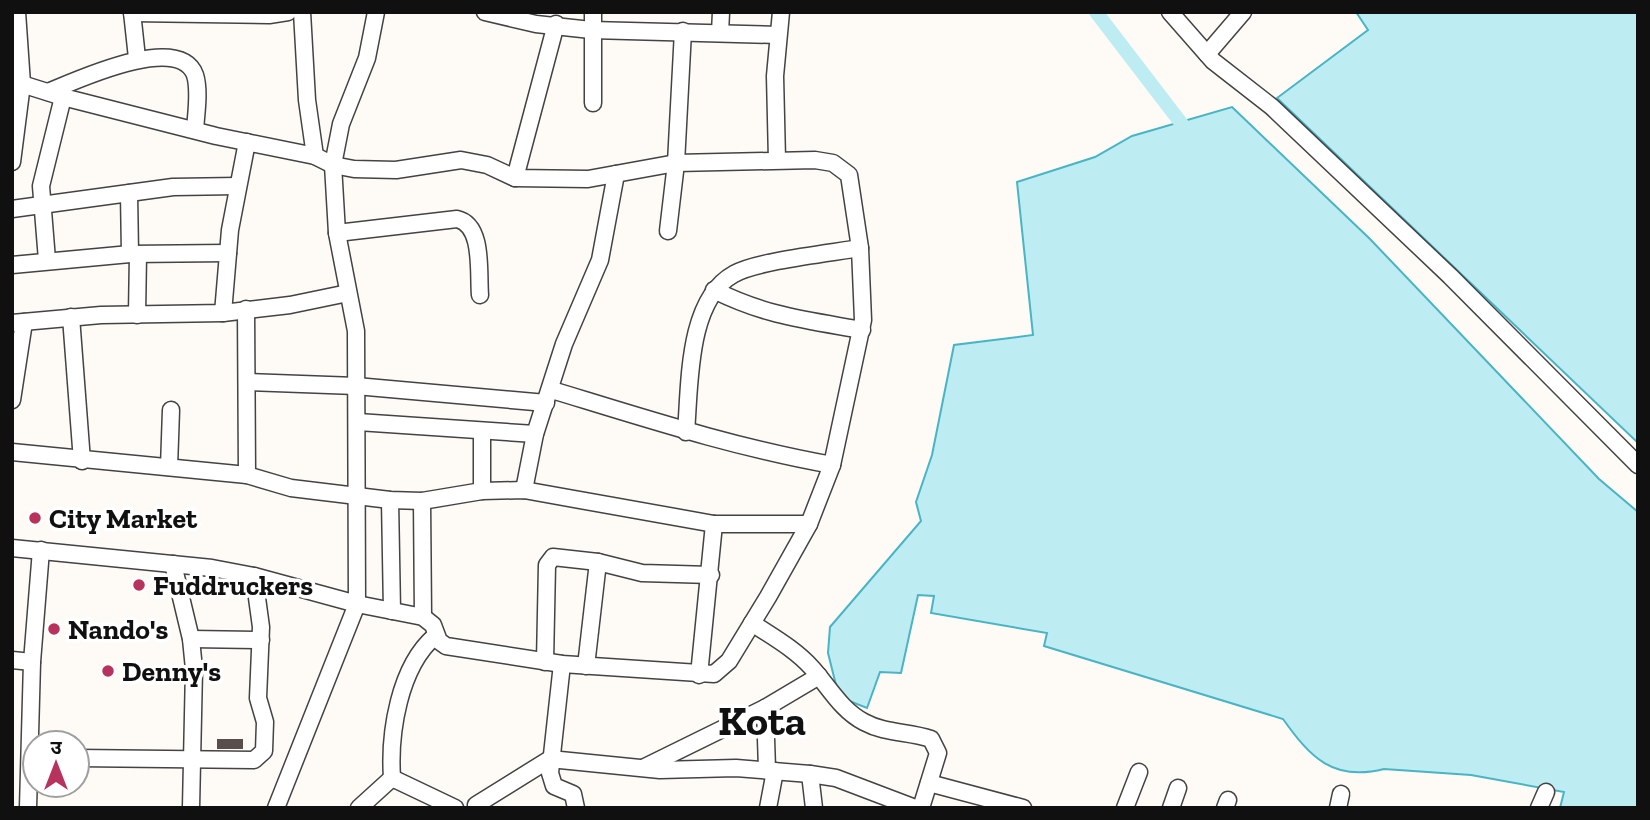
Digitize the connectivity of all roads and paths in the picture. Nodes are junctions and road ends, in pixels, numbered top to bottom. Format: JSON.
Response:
{"nodes":[{"id":1,"x":17,"y":12,"type":"edge"},
{"id":2,"x":288,"y":12,"type":"edge"},
{"id":3,"x":302,"y":12,"type":"edge"},
{"id":4,"x":376,"y":12,"type":"edge"},
{"id":5,"x":485,"y":12,"type":"edge"},
{"id":6,"x":593,"y":12,"type":"edge"},
{"id":7,"x":721,"y":12,"type":"edge"},
{"id":8,"x":781,"y":12,"type":"edge"},
{"id":9,"x":1170,"y":12,"type":"edge"},
{"id":10,"x":1243,"y":12,"type":"edge"},
{"id":11,"x":132,"y":13,"type":"edge"},
{"id":12,"x":556,"y":24,"type":"junction"},
{"id":13,"x":591,"y":30,"type":"junction"},
{"id":14,"x":683,"y":31,"type":"junction"},
{"id":15,"x":720,"y":33,"type":"junction"},
{"id":16,"x":778,"y":35,"type":"junction"},
{"id":17,"x":1207,"y":54,"type":"junction"},
{"id":18,"x":137,"y":58,"type":"junction"},
{"id":19,"x":17,"y":82,"type":"edge"},
{"id":20,"x":55,"y":94,"type":"junction"},
{"id":21,"x":593,"y":103,"type":"dead end"},
{"id":22,"x":195,"y":130,"type":"junction"},
{"id":23,"x":247,"y":142,"type":"junction"},
{"id":24,"x":315,"y":156,"type":"junction"},
{"id":25,"x":777,"y":160,"type":"junction"},
{"id":26,"x":12,"y":162,"type":"edge"},
{"id":27,"x":676,"y":163,"type":"junction"},
{"id":28,"x":333,"y":165,"type":"junction"},
{"id":29,"x":616,"y":174,"type":"junction"},
{"id":30,"x":515,"y":178,"type":"junction"},
{"id":31,"x":238,"y":186,"type":"junction"},
{"id":32,"x":129,"y":193,"type":"junction"},
{"id":33,"x":40,"y":205,"type":"junction"},
{"id":34,"x":12,"y":209,"type":"edge"},
{"id":35,"x":668,"y":231,"type":"dead end"},
{"id":36,"x":337,"y":233,"type":"junction"},
{"id":37,"x":860,"y":248,"type":"junction"},
{"id":38,"x":228,"y":253,"type":"junction"},
{"id":39,"x":134,"y":254,"type":"junction"},
{"id":40,"x":47,"y":260,"type":"junction"},
{"id":41,"x":12,"y":265,"type":"edge"},
{"id":42,"x":714,"y":290,"type":"junction"},
{"id":43,"x":348,"y":293,"type":"junction"},
{"id":44,"x":480,"y":295,"type":"dead end"},
{"id":45,"x":246,"y":309,"type":"junction"},
{"id":46,"x":223,"y":313,"type":"junction"},
{"id":47,"x":137,"y":315,"type":"junction"},
{"id":48,"x":71,"y":317,"type":"junction"},
{"id":49,"x":18,"y":322,"type":"edge"},
{"id":50,"x":862,"y":330,"type":"junction"},
{"id":51,"x":248,"y":382,"type":"junction"},
{"id":52,"x":356,"y":386,"type":"junction"},
{"id":53,"x":549,"y":396,"type":"junction"},
{"id":54,"x":12,"y":400,"type":"edge"},
{"id":55,"x":171,"y":410,"type":"dead end"},
{"id":56,"x":358,"y":422,"type":"junction"},
{"id":57,"x":482,"y":431,"type":"junction"},
{"id":58,"x":686,"y":432,"type":"junction"},
{"id":59,"x":535,"y":434,"type":"junction"},
{"id":60,"x":12,"y":452,"type":"edge"},
{"id":61,"x":82,"y":461,"type":"junction"},
{"id":62,"x":832,"y":465,"type":"junction"},
{"id":63,"x":1638,"y":465,"type":"edge"},
{"id":64,"x":169,"y":467,"type":"junction"},
{"id":65,"x":247,"y":475,"type":"junction"},
{"id":66,"x":524,"y":490,"type":"junction"},
{"id":67,"x":482,"y":491,"type":"junction"},
{"id":68,"x":359,"y":496,"type":"junction"},
{"id":69,"x":390,"y":500,"type":"junction"},
{"id":70,"x":422,"y":500,"type":"junction"},
{"id":71,"x":714,"y":524,"type":"junction"},
{"id":72,"x":809,"y":524,"type":"junction"},
{"id":73,"x":12,"y":548,"type":"edge"},
{"id":74,"x":41,"y":550,"type":"junction"},
{"id":75,"x":598,"y":562,"type":"junction"},
{"id":76,"x":173,"y":564,"type":"junction"},
{"id":77,"x":711,"y":575,"type":"junction"},
{"id":78,"x":254,"y":576,"type":"junction"},
{"id":79,"x":357,"y":604,"type":"junction"},
{"id":80,"x":392,"y":611,"type":"junction"},
{"id":81,"x":423,"y":617,"type":"junction"},
{"id":82,"x":752,"y":623,"type":"junction"},
{"id":83,"x":435,"y":636,"type":"junction"},
{"id":84,"x":191,"y":639,"type":"junction"},
{"id":85,"x":261,"y":640,"type":"junction"},
{"id":86,"x":12,"y":660,"type":"edge"},
{"id":87,"x":32,"y":663,"type":"junction"},
{"id":88,"x":554,"y":663,"type":"junction"},
{"id":89,"x":586,"y":666,"type":"junction"},
{"id":90,"x":699,"y":675,"type":"junction"},
{"id":91,"x":819,"y":677,"type":"junction"},
{"id":92,"x":765,"y":708,"type":"junction"},
{"id":93,"x":32,"y":729,"type":"edge"},
{"id":94,"x":91,"y":758,"type":"edge"},
{"id":95,"x":550,"y":759,"type":"junction"},
{"id":96,"x":190,"y":761,"type":"junction"},
{"id":97,"x":643,"y":768,"type":"junction"},
{"id":98,"x":771,"y":770,"type":"junction"},
{"id":99,"x":1139,"y":772,"type":"dead end"},
{"id":100,"x":810,"y":774,"type":"junction"},
{"id":101,"x":393,"y":778,"type":"junction"},
{"id":102,"x":929,"y":783,"type":"junction"},
{"id":103,"x":1178,"y":788,"type":"dead end"},
{"id":104,"x":1546,"y":792,"type":"dead end"},
{"id":105,"x":476,"y":805,"type":"dead end"},
{"id":106,"x":191,"y":808,"type":"edge"},
{"id":107,"x":276,"y":808,"type":"edge"},
{"id":108,"x":359,"y":808,"type":"edge"},
{"id":109,"x":455,"y":808,"type":"edge"},
{"id":110,"x":576,"y":808,"type":"edge"},
{"id":111,"x":768,"y":808,"type":"edge"},
{"id":112,"x":814,"y":808,"type":"edge"},
{"id":113,"x":915,"y":808,"type":"edge"},
{"id":114,"x":921,"y":808,"type":"edge"},
{"id":115,"x":1023,"y":808,"type":"edge"},
{"id":116,"x":1125,"y":808,"type":"edge"},
{"id":117,"x":1171,"y":808,"type":"edge"},
{"id":118,"x":1539,"y":808,"type":"edge"}],
"edges":[{"from":1,"to":19,"type":"street"},
{"from":2,"to":11,"type":"street"},
{"from":3,"to":24,"type":"street"},
{"from":4,"to":28,"type":"street"},
{"from":5,"to":12,"type":"street"},
{"from":6,"to":13,"type":"street"},
{"from":7,"to":15,"type":"street"},
{"from":8,"to":16,"type":"street"},
{"from":9,"to":17,"type":"street"},
{"from":10,"to":17,"type":"street"},
{"from":11,"to":18,"type":"street"},
{"from":12,"to":13,"type":"street"},
{"from":12,"to":30,"type":"street"},
{"from":13,"to":14,"type":"street"},
{"from":13,"to":21,"type":"street"},
{"from":14,"to":15,"type":"street"},
{"from":14,"to":27,"type":"street"},
{"from":15,"to":16,"type":"street"},
{"from":16,"to":25,"type":"street"},
{"from":17,"to":63,"type":"street"},
{"from":18,"to":20,"type":"street"},
{"from":18,"to":22,"type":"street"},
{"from":19,"to":20,"type":"street"},
{"from":19,"to":26,"type":"street"},
{"from":20,"to":22,"type":"street"},
{"from":20,"to":33,"type":"street"},
{"from":22,"to":23,"type":"street"},
{"from":23,"to":24,"type":"street"},
{"from":23,"to":31,"type":"street"},
{"from":24,"to":28,"type":"street"},
{"from":25,"to":27,"type":"street"},
{"from":25,"to":37,"type":"street"},
{"from":27,"to":29,"type":"street"},
{"from":27,"to":35,"type":"street"},
{"from":28,"to":30,"type":"street"},
{"from":28,"to":36,"type":"street"},
{"from":29,"to":30,"type":"street"},
{"from":29,"to":53,"type":"street"},
{"from":31,"to":32,"type":"street"},
{"from":31,"to":38,"type":"street"},
{"from":32,"to":33,"type":"street"},
{"from":32,"to":39,"type":"street"},
{"from":33,"to":34,"type":"street"},
{"from":33,"to":40,"type":"street"},
{"from":36,"to":43,"type":"street"},
{"from":36,"to":44,"type":"street"},
{"from":37,"to":42,"type":"street"},
{"from":37,"to":50,"type":"street"},
{"from":38,"to":39,"type":"street"},
{"from":38,"to":46,"type":"street"},
{"from":39,"to":40,"type":"street"},
{"from":39,"to":47,"type":"street"},
{"from":40,"to":41,"type":"street"},
{"from":42,"to":50,"type":"street"},
{"from":42,"to":58,"type":"street"},
{"from":43,"to":45,"type":"street"},
{"from":43,"to":52,"type":"street"},
{"from":45,"to":46,"type":"street"},
{"from":45,"to":51,"type":"street"},
{"from":46,"to":47,"type":"street"},
{"from":47,"to":48,"type":"street"},
{"from":48,"to":49,"type":"street"},
{"from":48,"to":61,"type":"street"},
{"from":49,"to":54,"type":"street"},
{"from":50,"to":62,"type":"street"},
{"from":51,"to":52,"type":"street"},
{"from":51,"to":65,"type":"street"},
{"from":52,"to":53,"type":"street"},
{"from":52,"to":56,"type":"street"},
{"from":53,"to":58,"type":"street"},
{"from":53,"to":59,"type":"street"},
{"from":55,"to":64,"type":"street"},
{"from":56,"to":57,"type":"street"},
{"from":56,"to":68,"type":"street"},
{"from":57,"to":59,"type":"street"},
{"from":57,"to":67,"type":"street"},
{"from":58,"to":62,"type":"street"},
{"from":59,"to":66,"type":"street"},
{"from":60,"to":61,"type":"street"},
{"from":61,"to":64,"type":"street"},
{"from":62,"to":72,"type":"street"},
{"from":64,"to":65,"type":"street"},
{"from":65,"to":68,"type":"street"},
{"from":66,"to":67,"type":"street"},
{"from":66,"to":71,"type":"street"},
{"from":67,"to":70,"type":"street"},
{"from":68,"to":69,"type":"street"},
{"from":68,"to":79,"type":"street"},
{"from":69,"to":70,"type":"street"},
{"from":69,"to":80,"type":"street"},
{"from":70,"to":81,"type":"street"},
{"from":71,"to":72,"type":"street"},
{"from":71,"to":77,"type":"street"},
{"from":72,"to":82,"type":"street"},
{"from":73,"to":74,"type":"street"},
{"from":74,"to":76,"type":"street"},
{"from":74,"to":87,"type":"street"},
{"from":75,"to":77,"type":"street"},
{"from":75,"to":88,"type":"street"},
{"from":75,"to":89,"type":"street"},
{"from":76,"to":78,"type":"street"},
{"from":76,"to":84,"type":"street"},
{"from":77,"to":90,"type":"street"},
{"from":78,"to":79,"type":"street"},
{"from":78,"to":85,"type":"street"},
{"from":79,"to":80,"type":"street"},
{"from":79,"to":107,"type":"street"},
{"from":80,"to":81,"type":"street"},
{"from":81,"to":83,"type":"street"},
{"from":82,"to":90,"type":"street"},
{"from":82,"to":91,"type":"street"},
{"from":83,"to":88,"type":"street"},
{"from":83,"to":101,"type":"street"},
{"from":84,"to":85,"type":"street"},
{"from":84,"to":96,"type":"street"},
{"from":85,"to":96,"type":"street"},
{"from":86,"to":87,"type":"street"},
{"from":87,"to":93,"type":"street"},
{"from":88,"to":89,"type":"street"},
{"from":88,"to":95,"type":"street"},
{"from":89,"to":90,"type":"street"},
{"from":91,"to":92,"type":"street"},
{"from":91,"to":102,"type":"street"},
{"from":92,"to":97,"type":"street"},
{"from":92,"to":98,"type":"street"},
{"from":94,"to":96,"type":"street"},
{"from":95,"to":97,"type":"street"},
{"from":95,"to":105,"type":"street"},
{"from":95,"to":110,"type":"street"},
{"from":96,"to":106,"type":"street"},
{"from":97,"to":98,"type":"street"},
{"from":98,"to":100,"type":"street"},
{"from":98,"to":111,"type":"street"},
{"from":99,"to":116,"type":"street"},
{"from":100,"to":112,"type":"street"},
{"from":100,"to":113,"type":"street"},
{"from":101,"to":108,"type":"street"},
{"from":101,"to":109,"type":"street"},
{"from":102,"to":114,"type":"street"},
{"from":102,"to":115,"type":"street"},
{"from":103,"to":117,"type":"street"},
{"from":104,"to":118,"type":"street"}]}
